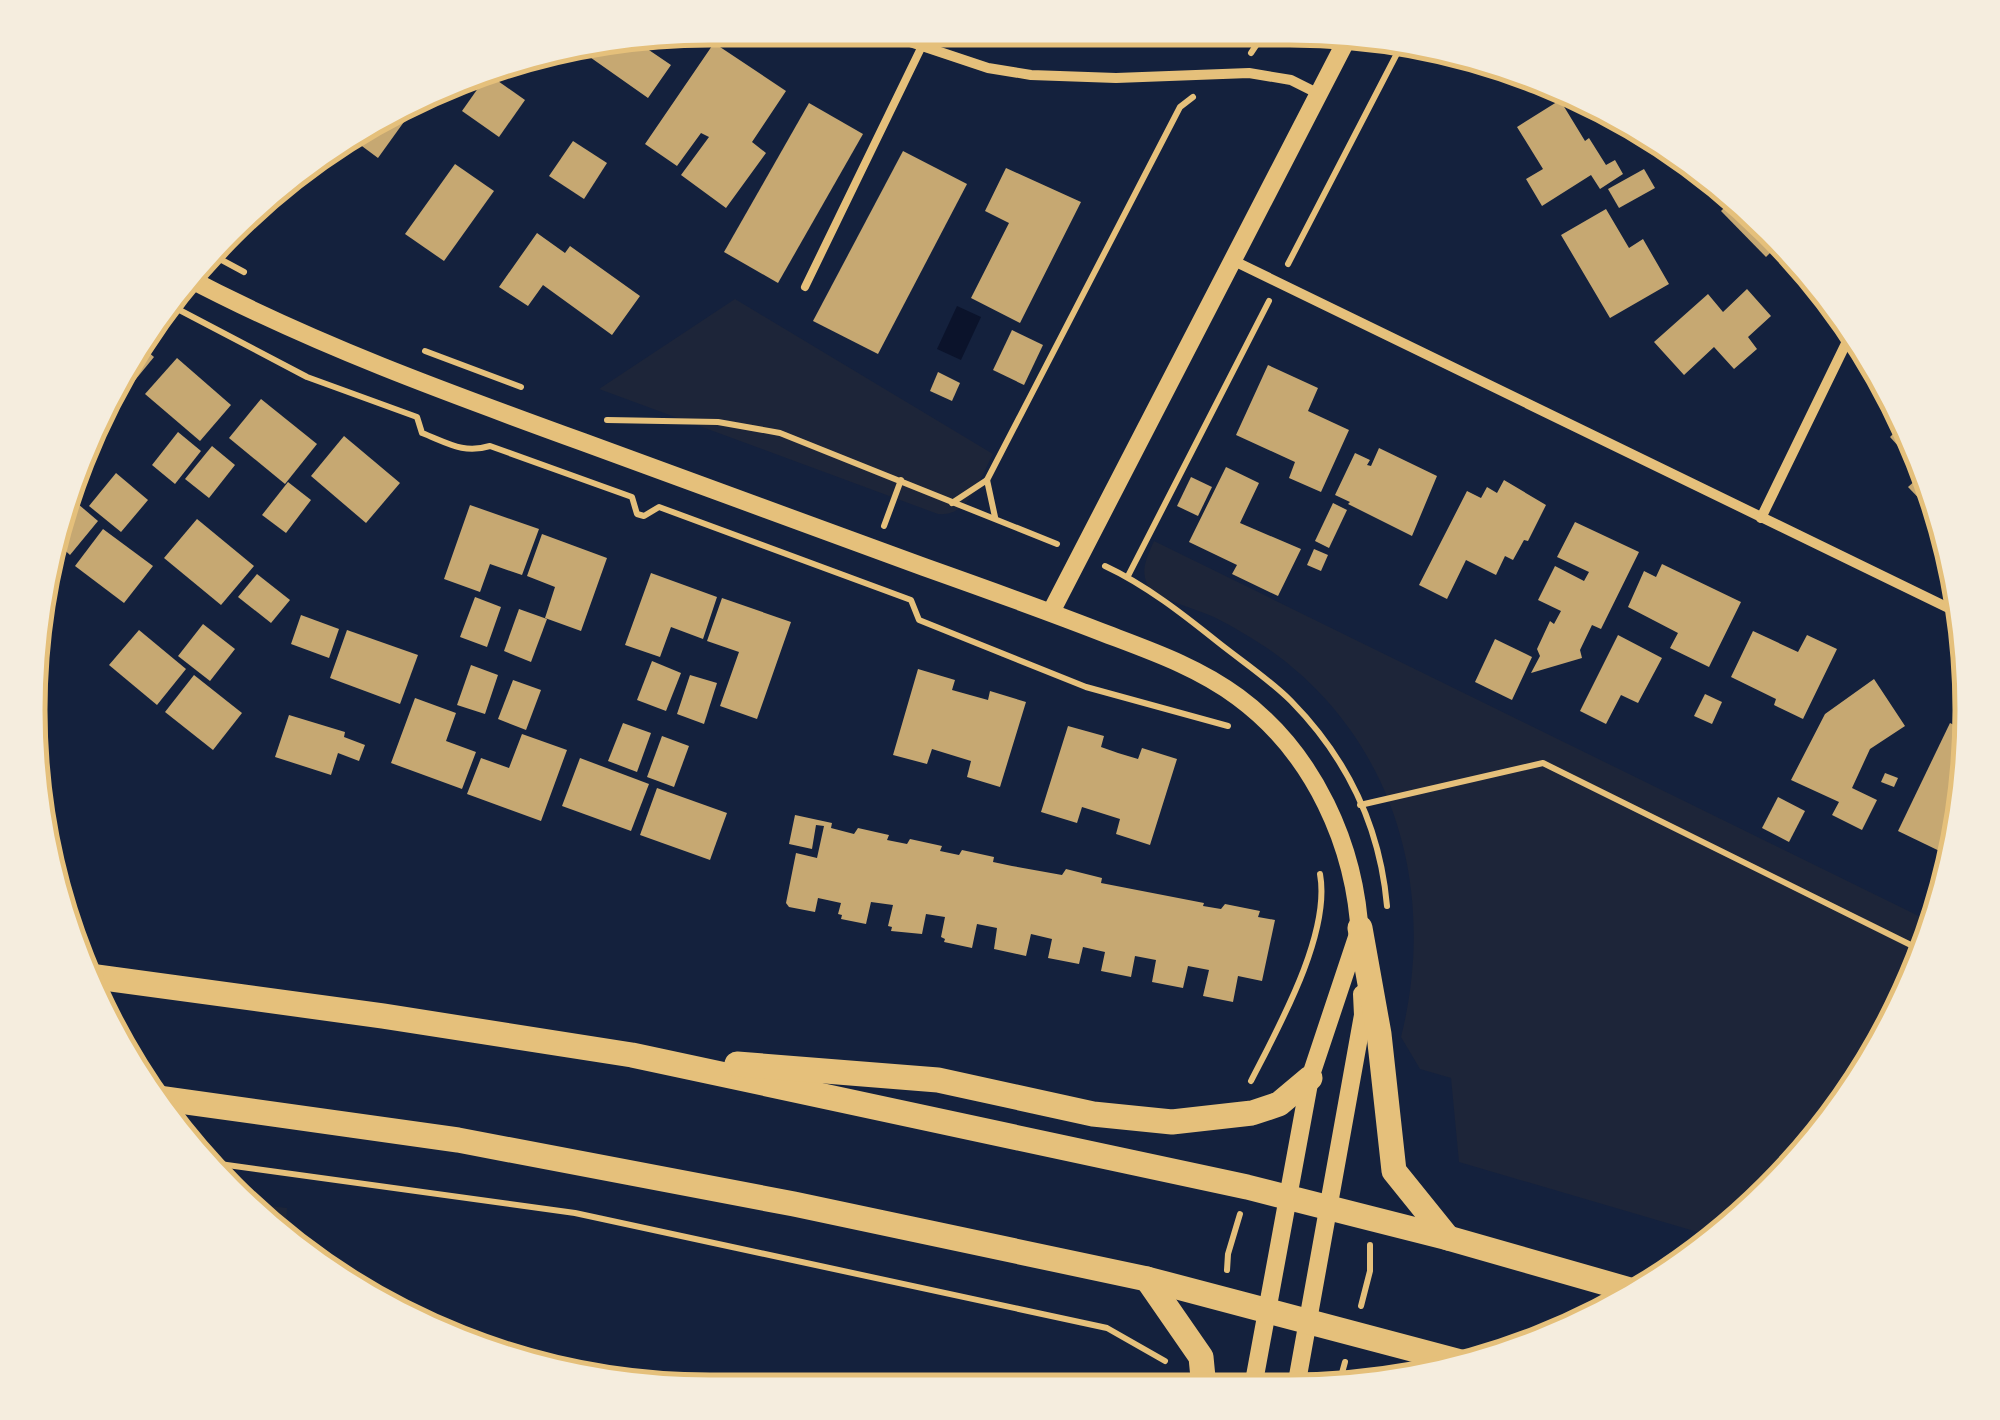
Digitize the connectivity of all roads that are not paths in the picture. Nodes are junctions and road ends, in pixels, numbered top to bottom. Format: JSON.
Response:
{"nodes":[{"id":1,"x":922,"y":46,"type":"joint"},
{"id":2,"x":1343,"y":47,"type":"edge"},
{"id":3,"x":1319,"y":94,"type":"junction"},
{"id":4,"x":1232,"y":260,"type":"junction"},
{"id":5,"x":200,"y":284,"type":"edge"},
{"id":6,"x":805,"y":288,"type":"dead end"},
{"id":7,"x":1846,"y":345,"type":"edge"},
{"id":8,"x":1761,"y":518,"type":"junction"},
{"id":9,"x":1946,"y":607,"type":"edge"},
{"id":10,"x":1051,"y":612,"type":"junction"},
{"id":11,"x":1360,"y":928,"type":"junction"},
{"id":12,"x":102,"y":978,"type":"edge"},
{"id":13,"x":632,"y":1055,"type":"junction"},
{"id":14,"x":1310,"y":1078,"type":"junction"},
{"id":15,"x":172,"y":1100,"type":"edge"},
{"id":16,"x":1288,"y":1198,"type":"junction"},
{"id":17,"x":1328,"y":1208,"type":"junction"},
{"id":18,"x":1448,"y":1238,"type":"junction"},
{"id":19,"x":1146,"y":1279,"type":"junction"},
{"id":20,"x":1620,"y":1287,"type":"edge"},
{"id":21,"x":1268,"y":1310,"type":"junction"},
{"id":22,"x":1308,"y":1320,"type":"junction"},
{"id":23,"x":1441,"y":1357,"type":"edge"},
{"id":24,"x":1203,"y":1375,"type":"edge"},
{"id":25,"x":1255,"y":1375,"type":"edge"},
{"id":26,"x":1298,"y":1375,"type":"edge"}],
"edges":[{"from":1,"to":3,"type":"street"},
{"from":1,"to":6,"type":"lane"},
{"from":2,"to":3,"type":"street"},
{"from":3,"to":4,"type":"street"},
{"from":4,"to":8,"type":"street"},
{"from":4,"to":10,"type":"street"},
{"from":5,"to":10,"type":"street"},
{"from":7,"to":8,"type":"street"},
{"from":8,"to":9,"type":"street"},
{"from":10,"to":11,"type":"street"},
{"from":11,"to":14,"type":"street"},
{"from":11,"to":17,"type":"street"},
{"from":11,"to":18,"type":"main road"},
{"from":12,"to":13,"type":"main road"},
{"from":13,"to":14,"type":"main road"},
{"from":13,"to":16,"type":"main road"},
{"from":14,"to":16,"type":"street"},
{"from":15,"to":19,"type":"main road"},
{"from":16,"to":17,"type":"main road"},
{"from":16,"to":21,"type":"street"},
{"from":17,"to":18,"type":"main road"},
{"from":17,"to":22,"type":"street"},
{"from":18,"to":20,"type":"main road"},
{"from":19,"to":21,"type":"main road"},
{"from":19,"to":24,"type":"main road"},
{"from":21,"to":22,"type":"main road"},
{"from":21,"to":25,"type":"street"},
{"from":22,"to":23,"type":"main road"},
{"from":22,"to":26,"type":"street"}]}
